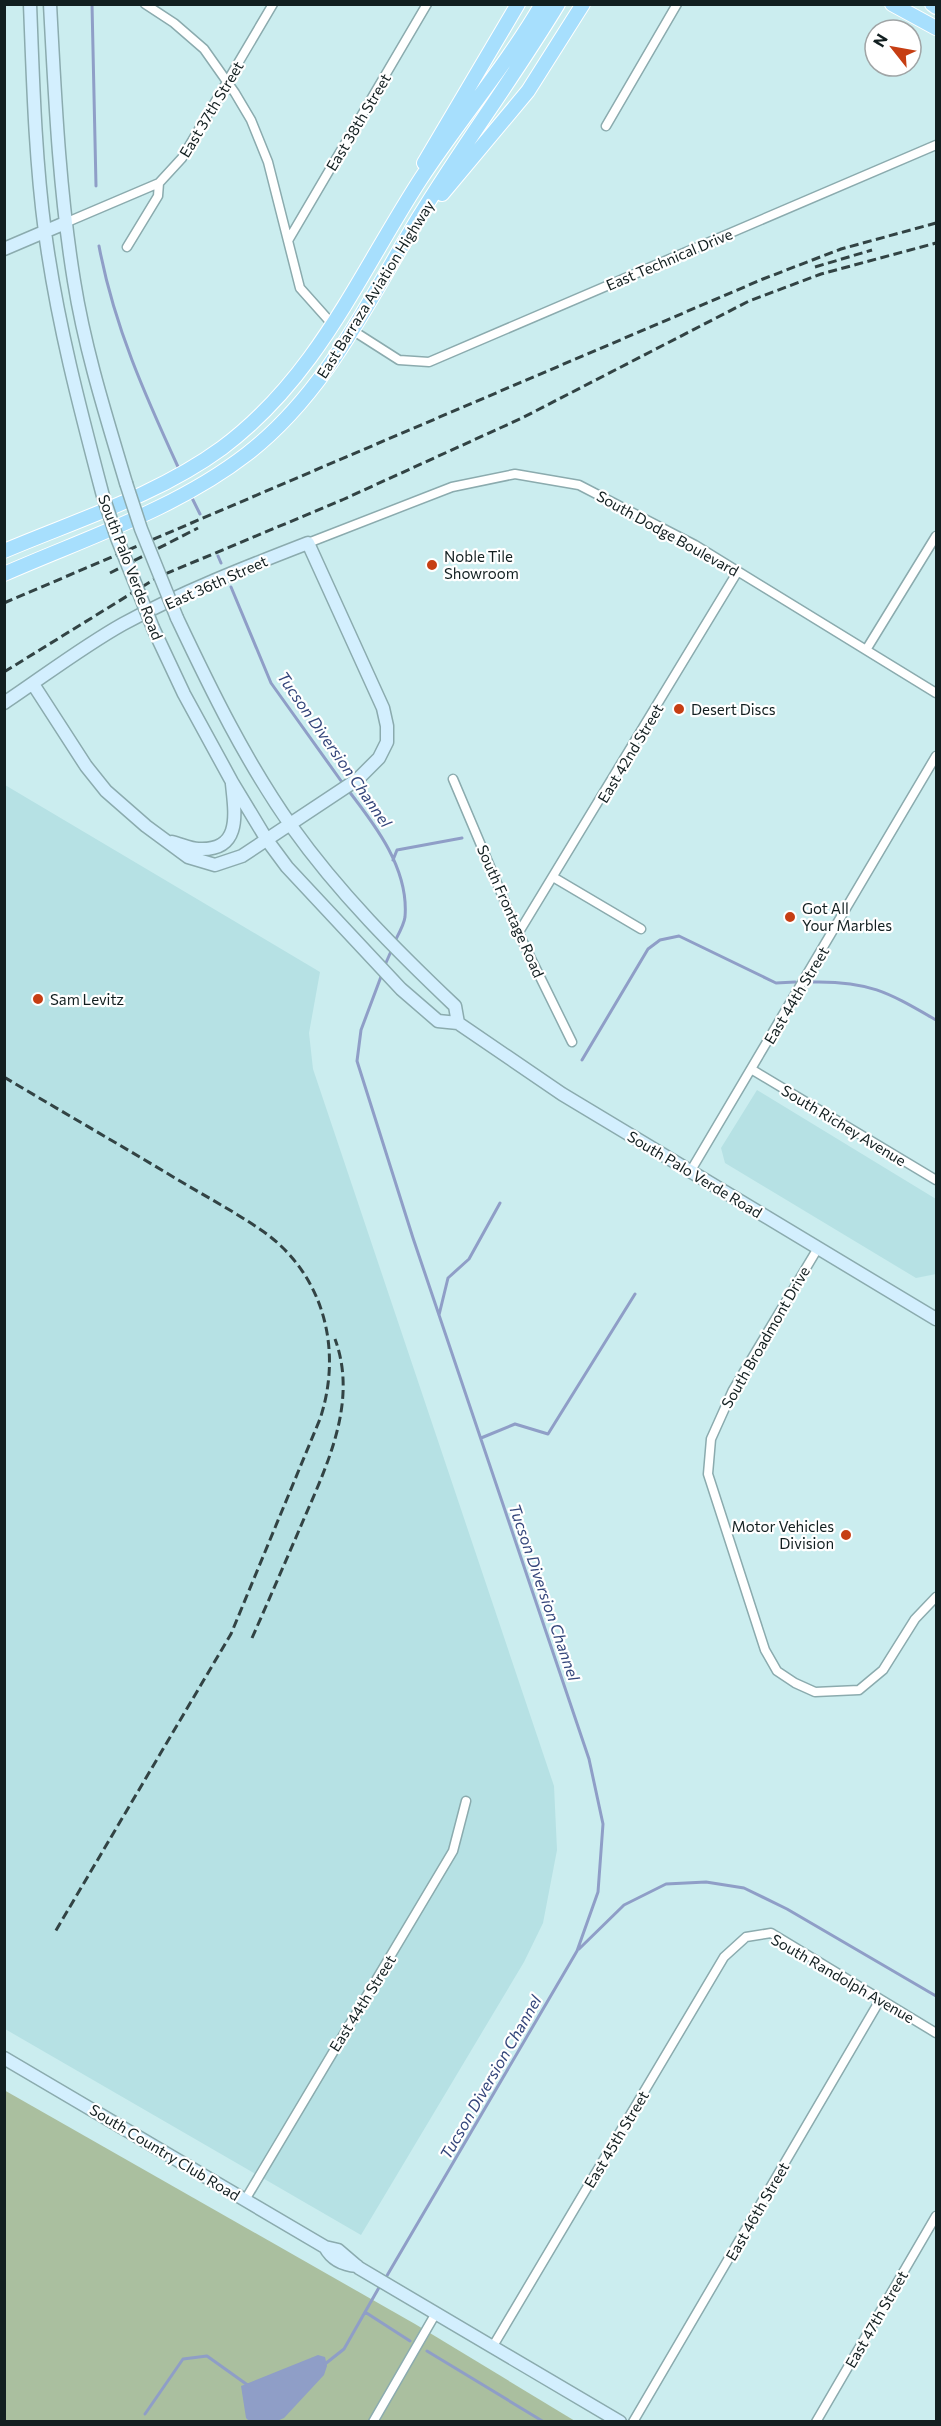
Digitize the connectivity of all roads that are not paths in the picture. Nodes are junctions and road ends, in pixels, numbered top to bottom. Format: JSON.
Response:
{"nodes":[{"id":1,"x":30,"y":4,"type":"edge"},
{"id":2,"x":50,"y":4,"type":"edge"},
{"id":3,"x":145,"y":4,"type":"edge"},
{"id":4,"x":273,"y":4,"type":"edge"},
{"id":5,"x":428,"y":4,"type":"edge"},
{"id":6,"x":518,"y":4,"type":"edge"},
{"id":7,"x":542,"y":4,"type":"edge"},
{"id":8,"x":558,"y":4,"type":"edge"},
{"id":9,"x":583,"y":4,"type":"edge"},
{"id":10,"x":677,"y":4,"type":"edge"},
{"id":11,"x":892,"y":4,"type":"edge"},
{"id":12,"x":932,"y":4,"type":"edge"},
{"id":13,"x":936,"y":7,"type":"edge"},
{"id":14,"x":936,"y":28,"type":"edge"},
{"id":15,"x":228,"y":82,"type":"junction"},
{"id":16,"x":606,"y":126,"type":"dead end"},
{"id":17,"x":936,"y":145,"type":"edge"},
{"id":18,"x":159,"y":183,"type":"junction"},
{"id":19,"x":65,"y":223,"type":"junction"},
{"id":20,"x":45,"y":232,"type":"junction"},
{"id":21,"x":289,"y":239,"type":"junction"},
{"id":22,"x":127,"y":247,"type":"dead end"},
{"id":23,"x":4,"y":249,"type":"edge"},
{"id":24,"x":375,"y":252,"type":"junction"},
{"id":25,"x":392,"y":264,"type":"junction"},
{"id":26,"x":333,"y":325,"type":"junction"},
{"id":27,"x":352,"y":330,"type":"junction"},
{"id":28,"x":225,"y":470,"type":"junction"},
{"id":29,"x":936,"y":536,"type":"edge"},
{"id":30,"x":308,"y":543,"type":"junction"},
{"id":31,"x":4,"y":551,"type":"edge"},
{"id":32,"x":738,"y":571,"type":"junction"},
{"id":33,"x":4,"y":574,"type":"edge"},
{"id":34,"x":866,"y":650,"type":"junction"},
{"id":35,"x":33,"y":684,"type":"junction"},
{"id":36,"x":936,"y":693,"type":"edge"},
{"id":37,"x":4,"y":703,"type":"edge"},
{"id":38,"x":936,"y":756,"type":"edge"},
{"id":39,"x":453,"y":779,"type":"dead end"},
{"id":40,"x":232,"y":782,"type":"junction"},
{"id":41,"x":291,"y":825,"type":"junction"},
{"id":42,"x":267,"y":840,"type":"junction"},
{"id":43,"x":168,"y":842,"type":"junction"},
{"id":44,"x":553,"y":877,"type":"junction"},
{"id":45,"x":641,"y":929,"type":"dead end"},
{"id":46,"x":519,"y":933,"type":"junction"},
{"id":47,"x":458,"y":1023,"type":"junction"},
{"id":48,"x":572,"y":1042,"type":"dead end"},
{"id":49,"x":751,"y":1069,"type":"junction"},
{"id":50,"x":690,"y":1172,"type":"junction"},
{"id":51,"x":936,"y":1180,"type":"edge"},
{"id":52,"x":818,"y":1248,"type":"junction"},
{"id":53,"x":936,"y":1319,"type":"edge"},
{"id":54,"x":936,"y":1597,"type":"edge"},
{"id":55,"x":466,"y":1801,"type":"dead end"},
{"id":56,"x":746,"y":1937,"type":"joint"},
{"id":57,"x":880,"y":2000,"type":"junction"},
{"id":58,"x":936,"y":2034,"type":"edge"},
{"id":59,"x":4,"y":2058,"type":"edge"},
{"id":60,"x":245,"y":2199,"type":"junction"},
{"id":61,"x":936,"y":2216,"type":"edge"},
{"id":62,"x":436,"y":2313,"type":"junction"},
{"id":63,"x":493,"y":2346,"type":"junction"},
{"id":64,"x":373,"y":2421,"type":"edge"},
{"id":65,"x":621,"y":2421,"type":"edge"},
{"id":66,"x":633,"y":2421,"type":"edge"},
{"id":67,"x":816,"y":2421,"type":"edge"}],
"edges":[{"from":1,"to":20,"type":"main road","name":"South Palo Verde Road"},
{"from":2,"to":19,"type":"main road","name":"South Palo Verde Road"},
{"from":3,"to":15,"type":"street"},
{"from":4,"to":15,"type":"street","name":"East 37th Street"},
{"from":5,"to":21,"type":"street","name":"East 38th Street"},
{"from":6,"to":24,"type":"main road"},
{"from":7,"to":24,"type":"main road","name":"East Barraza Aviation Highway"},
{"from":8,"to":25,"type":"main road","name":"East Barraza Aviation Highway"},
{"from":9,"to":25,"type":"main road"},
{"from":10,"to":16,"type":"street"},
{"from":11,"to":14,"type":"main road"},
{"from":12,"to":13,"type":"main road"},
{"from":15,"to":18,"type":"street","name":"East 37th Street"},
{"from":15,"to":21,"type":"street"},
{"from":17,"to":27,"type":"street","name":"East Technical Drive"},
{"from":18,"to":19,"type":"street","name":"East 37th Street"},
{"from":18,"to":22,"type":"street"},
{"from":19,"to":20,"type":"main road"},
{"from":19,"to":41,"type":"main road","name":"South Palo Verde Road","bridge":true},
{"from":20,"to":23,"type":"main road"},
{"from":20,"to":40,"type":"main road","name":"South Palo Verde Road","bridge":true},
{"from":21,"to":26,"type":"street"},
{"from":24,"to":26,"type":"main road","name":"East Barraza Aviation Highway"},
{"from":25,"to":27,"type":"main road","name":"East Barraza Aviation Highway"},
{"from":26,"to":28,"type":"main road"},
{"from":26,"to":31,"type":"main road","name":"East Barraza Aviation Highway"},
{"from":27,"to":28,"type":"main road","name":"East Barraza Aviation Highway"},
{"from":28,"to":33,"type":"main road","name":"East Barraza Aviation Highway"},
{"from":29,"to":34,"type":"street"},
{"from":30,"to":32,"type":"street","name":"South Dodge Boulevard"},
{"from":30,"to":35,"type":"main road","name":"East 36th Street"},
{"from":30,"to":41,"type":"main road"},
{"from":32,"to":34,"type":"street","name":"South Dodge Boulevard"},
{"from":32,"to":44,"type":"street","name":"East 42nd Street"},
{"from":34,"to":36,"type":"street","name":"South Dodge Boulevard"},
{"from":35,"to":37,"type":"main road","name":"East 36th Street"},
{"from":35,"to":43,"type":"main road"},
{"from":38,"to":49,"type":"street","name":"East 44th Street"},
{"from":39,"to":46,"type":"street","name":"South Frontage Road"},
{"from":40,"to":42,"type":"main road","name":"South Palo Verde Road"},
{"from":40,"to":43,"type":"main road"},
{"from":41,"to":42,"type":"main road"},
{"from":41,"to":47,"type":"main road","name":"South Palo Verde Road"},
{"from":42,"to":43,"type":"main road"},
{"from":42,"to":47,"type":"main road","name":"South Palo Verde Road"},
{"from":44,"to":45,"type":"street"},
{"from":44,"to":46,"type":"street","name":"East 42nd Street"},
{"from":46,"to":48,"type":"street","name":"South Frontage Road"},
{"from":47,"to":50,"type":"main road","name":"South Palo Verde Road"},
{"from":49,"to":50,"type":"street","name":"East 44th Street"},
{"from":49,"to":51,"type":"street","name":"South Richey Avenue"},
{"from":50,"to":52,"type":"main road","name":"South Palo Verde Road"},
{"from":52,"to":53,"type":"main road","name":"South Palo Verde Road"},
{"from":52,"to":54,"type":"street","name":"South Broadmont Drive"},
{"from":55,"to":60,"type":"street","name":"East 44th Street"},
{"from":56,"to":57,"type":"street","name":"South Randolph Avenue"},
{"from":56,"to":63,"type":"street","name":"East 45th Street"},
{"from":57,"to":58,"type":"street","name":"South Randolph Avenue"},
{"from":57,"to":66,"type":"street","name":"East 46th Street"},
{"from":59,"to":60,"type":"main road","name":"South Country Club Road"},
{"from":60,"to":62,"type":"main road","name":"South Country Club Road"},
{"from":61,"to":67,"type":"street","name":"East 47th Street"},
{"from":62,"to":63,"type":"main road","name":"South Country Club Road"},
{"from":62,"to":64,"type":"street"},
{"from":63,"to":65,"type":"main road","name":"South Country Club Road"}]}
